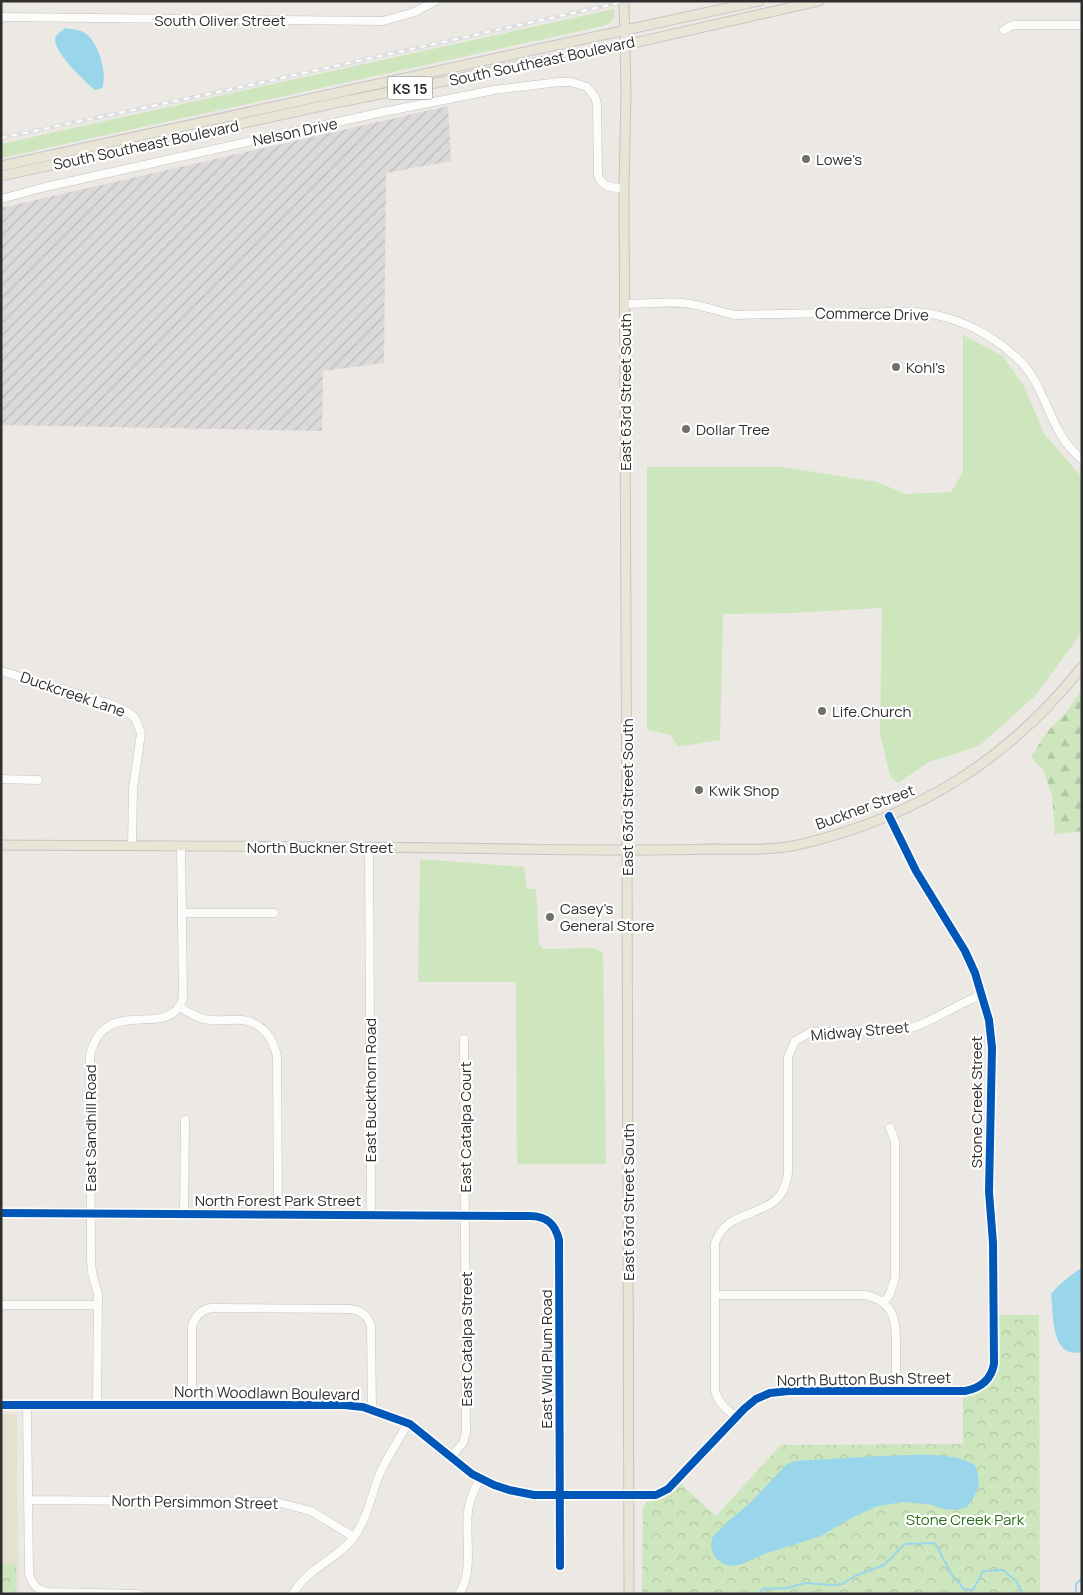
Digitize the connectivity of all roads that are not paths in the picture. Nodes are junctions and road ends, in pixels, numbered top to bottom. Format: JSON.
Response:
{"nodes":[{"id":1,"x":435,"y":1,"type":"edge"},
{"id":2,"x":624,"y":1,"type":"edge"},
{"id":3,"x":759,"y":1,"type":"edge"},
{"id":4,"x":819,"y":1,"type":"edge"},
{"id":5,"x":1,"y":18,"type":"edge"},
{"id":6,"x":1082,"y":24,"type":"edge"},
{"id":7,"x":1004,"y":30,"type":"dead end"},
{"id":8,"x":625,"y":31,"type":"junction"},
{"id":9,"x":625,"y":44,"type":"junction"},
{"id":10,"x":1,"y":166,"type":"edge"},
{"id":11,"x":1,"y":176,"type":"edge"},
{"id":12,"x":624,"y":188,"type":"junction"},
{"id":13,"x":1,"y":198,"type":"edge"},
{"id":14,"x":625,"y":304,"type":"junction"},
{"id":15,"x":1082,"y":459,"type":"edge"},
{"id":16,"x":1082,"y":667,"type":"edge"},
{"id":17,"x":1,"y":671,"type":"edge"},
{"id":18,"x":1,"y":779,"type":"edge"},
{"id":19,"x":38,"y":780,"type":"dead end"},
{"id":20,"x":889,"y":816,"type":"junction"},
{"id":21,"x":1,"y":845,"type":"edge"},
{"id":22,"x":132,"y":846,"type":"junction"},
{"id":23,"x":181,"y":846,"type":"junction"},
{"id":24,"x":369,"y":848,"type":"junction"},
{"id":25,"x":628,"y":851,"type":"junction"},
{"id":26,"x":639,"y":851,"type":"joint"},
{"id":27,"x":182,"y":914,"type":"junction"},
{"id":28,"x":274,"y":914,"type":"dead end"},
{"id":29,"x":982,"y":995,"type":"junction"},
{"id":30,"x":180,"y":1007,"type":"junction"},
{"id":31,"x":464,"y":1039,"type":"dead end"},
{"id":32,"x":184,"y":1120,"type":"dead end"},
{"id":33,"x":890,"y":1128,"type":"dead end"},
{"id":34,"x":1,"y":1213,"type":"edge"},
{"id":35,"x":90,"y":1213,"type":"junction"},
{"id":36,"x":184,"y":1214,"type":"junction"},
{"id":37,"x":278,"y":1214,"type":"junction"},
{"id":38,"x":371,"y":1214,"type":"junction"},
{"id":39,"x":465,"y":1215,"type":"junction"},
{"id":40,"x":553,"y":1224,"type":"joint"},
{"id":41,"x":715,"y":1295,"type":"junction"},
{"id":42,"x":883,"y":1302,"type":"junction"},
{"id":43,"x":1,"y":1305,"type":"edge"},
{"id":44,"x":98,"y":1305,"type":"junction"},
{"id":45,"x":987,"y":1381,"type":"joint"},
{"id":46,"x":896,"y":1391,"type":"junction"},
{"id":47,"x":1,"y":1404,"type":"edge"},
{"id":48,"x":27,"y":1405,"type":"junction"},
{"id":49,"x":98,"y":1405,"type":"junction"},
{"id":50,"x":192,"y":1405,"type":"junction"},
{"id":51,"x":372,"y":1410,"type":"junction"},
{"id":52,"x":736,"y":1417,"type":"junction"},
{"id":53,"x":408,"y":1423,"type":"junction"},
{"id":54,"x":451,"y":1457,"type":"junction"},
{"id":55,"x":480,"y":1478,"type":"junction"},
{"id":56,"x":560,"y":1495,"type":"junction"},
{"id":57,"x":629,"y":1495,"type":"junction"},
{"id":58,"x":28,"y":1500,"type":"junction"},
{"id":59,"x":354,"y":1537,"type":"junction"},
{"id":60,"x":560,"y":1566,"type":"dead end"},
{"id":61,"x":71,"y":1593,"type":"edge"},
{"id":62,"x":138,"y":1594,"type":"edge"},
{"id":63,"x":294,"y":1594,"type":"edge"},
{"id":64,"x":459,"y":1594,"type":"edge"},
{"id":65,"x":629,"y":1594,"type":"edge"}],
"edges":[{"from":1,"to":5,"type":"street","name":"South Oliver Street"},
{"from":2,"to":8,"type":"main road","name":"East 63rd Street South"},
{"from":3,"to":8,"type":"main road","name":"South Southeast Boulevard","number":"KS 15"},
{"from":4,"to":9,"type":"main road","name":"South Southeast Boulevard","number":"KS 15"},
{"from":6,"to":7,"type":"street"},
{"from":8,"to":9,"type":"main road","name":"East 63rd Street South"},
{"from":8,"to":10,"type":"main road","name":"South Southeast Boulevard","number":"KS 15"},
{"from":9,"to":11,"type":"main road","name":"South Southeast Boulevard","number":"KS 15"},
{"from":9,"to":12,"type":"main road","name":"East 63rd Street South"},
{"from":12,"to":13,"type":"street","name":"Nelson Drive"},
{"from":12,"to":14,"type":"main road","name":"East 63rd Street South"},
{"from":14,"to":15,"type":"street","name":"Commerce Drive"},
{"from":14,"to":25,"type":"main road","name":"East 63rd Street South"},
{"from":16,"to":20,"type":"main road","name":"Buckner Street"},
{"from":17,"to":22,"type":"street","name":"Duckcreek Lane"},
{"from":18,"to":19,"type":"street"},
{"from":20,"to":26,"type":"main road","name":"Buckner Street"},
{"from":20,"to":29,"type":"street","name":"Stone Creek Street"},
{"from":21,"to":22,"type":"main road","name":"North Buckner Street"},
{"from":22,"to":23,"type":"main road","name":"North Buckner Street"},
{"from":23,"to":24,"type":"main road","name":"North Buckner Street"},
{"from":23,"to":27,"type":"street"},
{"from":24,"to":25,"type":"main road","name":"North Buckner Street"},
{"from":24,"to":38,"type":"street","name":"East Buckthorn Road"},
{"from":25,"to":26,"type":"main road","name":"North Buckner Street"},
{"from":25,"to":57,"type":"main road","name":"East 63rd Street South"},
{"from":27,"to":28,"type":"street"},
{"from":27,"to":30,"type":"street"},
{"from":29,"to":41,"type":"street","name":"Midway Street"},
{"from":29,"to":45,"type":"street","name":"Stone Creek Street"},
{"from":30,"to":35,"type":"street","name":"East Sandhill Road"},
{"from":30,"to":37,"type":"street"},
{"from":31,"to":39,"type":"street","name":"East Catalpa Court"},
{"from":32,"to":36,"type":"street"},
{"from":33,"to":42,"type":"street"},
{"from":34,"to":35,"type":"street","name":"North Forest Park Street"},
{"from":35,"to":36,"type":"street","name":"North Forest Park Street"},
{"from":35,"to":44,"type":"street","name":"East Sandhill Road"},
{"from":36,"to":37,"type":"street","name":"North Forest Park Street"},
{"from":37,"to":38,"type":"street","name":"North Forest Park Street"},
{"from":38,"to":39,"type":"street","name":"North Forest Park Street"},
{"from":39,"to":40,"type":"street","name":"North Forest Park Street"},
{"from":39,"to":54,"type":"street","name":"East Catalpa Street"},
{"from":40,"to":56,"type":"street","name":"East Wild Plum Road"},
{"from":41,"to":42,"type":"street"},
{"from":41,"to":52,"type":"street"},
{"from":42,"to":46,"type":"street"},
{"from":43,"to":44,"type":"street"},
{"from":44,"to":49,"type":"street","name":"East Sandhill Road"},
{"from":45,"to":46,"type":"street","name":"North Button Bush Street"},
{"from":46,"to":52,"type":"street","name":"North Button Bush Street"},
{"from":47,"to":48,"type":"street","name":"North Woodlawn Boulevard"},
{"from":48,"to":49,"type":"street","name":"North Woodlawn Boulevard"},
{"from":48,"to":58,"type":"street"},
{"from":49,"to":50,"type":"street","name":"North Woodlawn Boulevard"},
{"from":50,"to":51,"type":"street","name":"North Woodlawn Boulevard"},
{"from":50,"to":51,"type":"street"},
{"from":51,"to":53,"type":"street","name":"North Woodlawn Boulevard"},
{"from":52,"to":57,"type":"street","name":"North Button Bush Street"},
{"from":53,"to":54,"type":"street","name":"North Woodlawn Boulevard"},
{"from":53,"to":59,"type":"street"},
{"from":54,"to":55,"type":"street","name":"North Woodlawn Boulevard"},
{"from":55,"to":56,"type":"street","name":"North Woodlawn Boulevard"},
{"from":55,"to":64,"type":"street"},
{"from":56,"to":57,"type":"street","name":"North Woodlawn Boulevard"},
{"from":56,"to":60,"type":"street","name":"East Wild Plum Road"},
{"from":57,"to":65,"type":"main road","name":"East 63rd Street South"},
{"from":58,"to":59,"type":"street","name":"North Persimmon Street"},
{"from":58,"to":61,"type":"street"},
{"from":59,"to":63,"type":"street"},
{"from":61,"to":62,"type":"street"}]}
